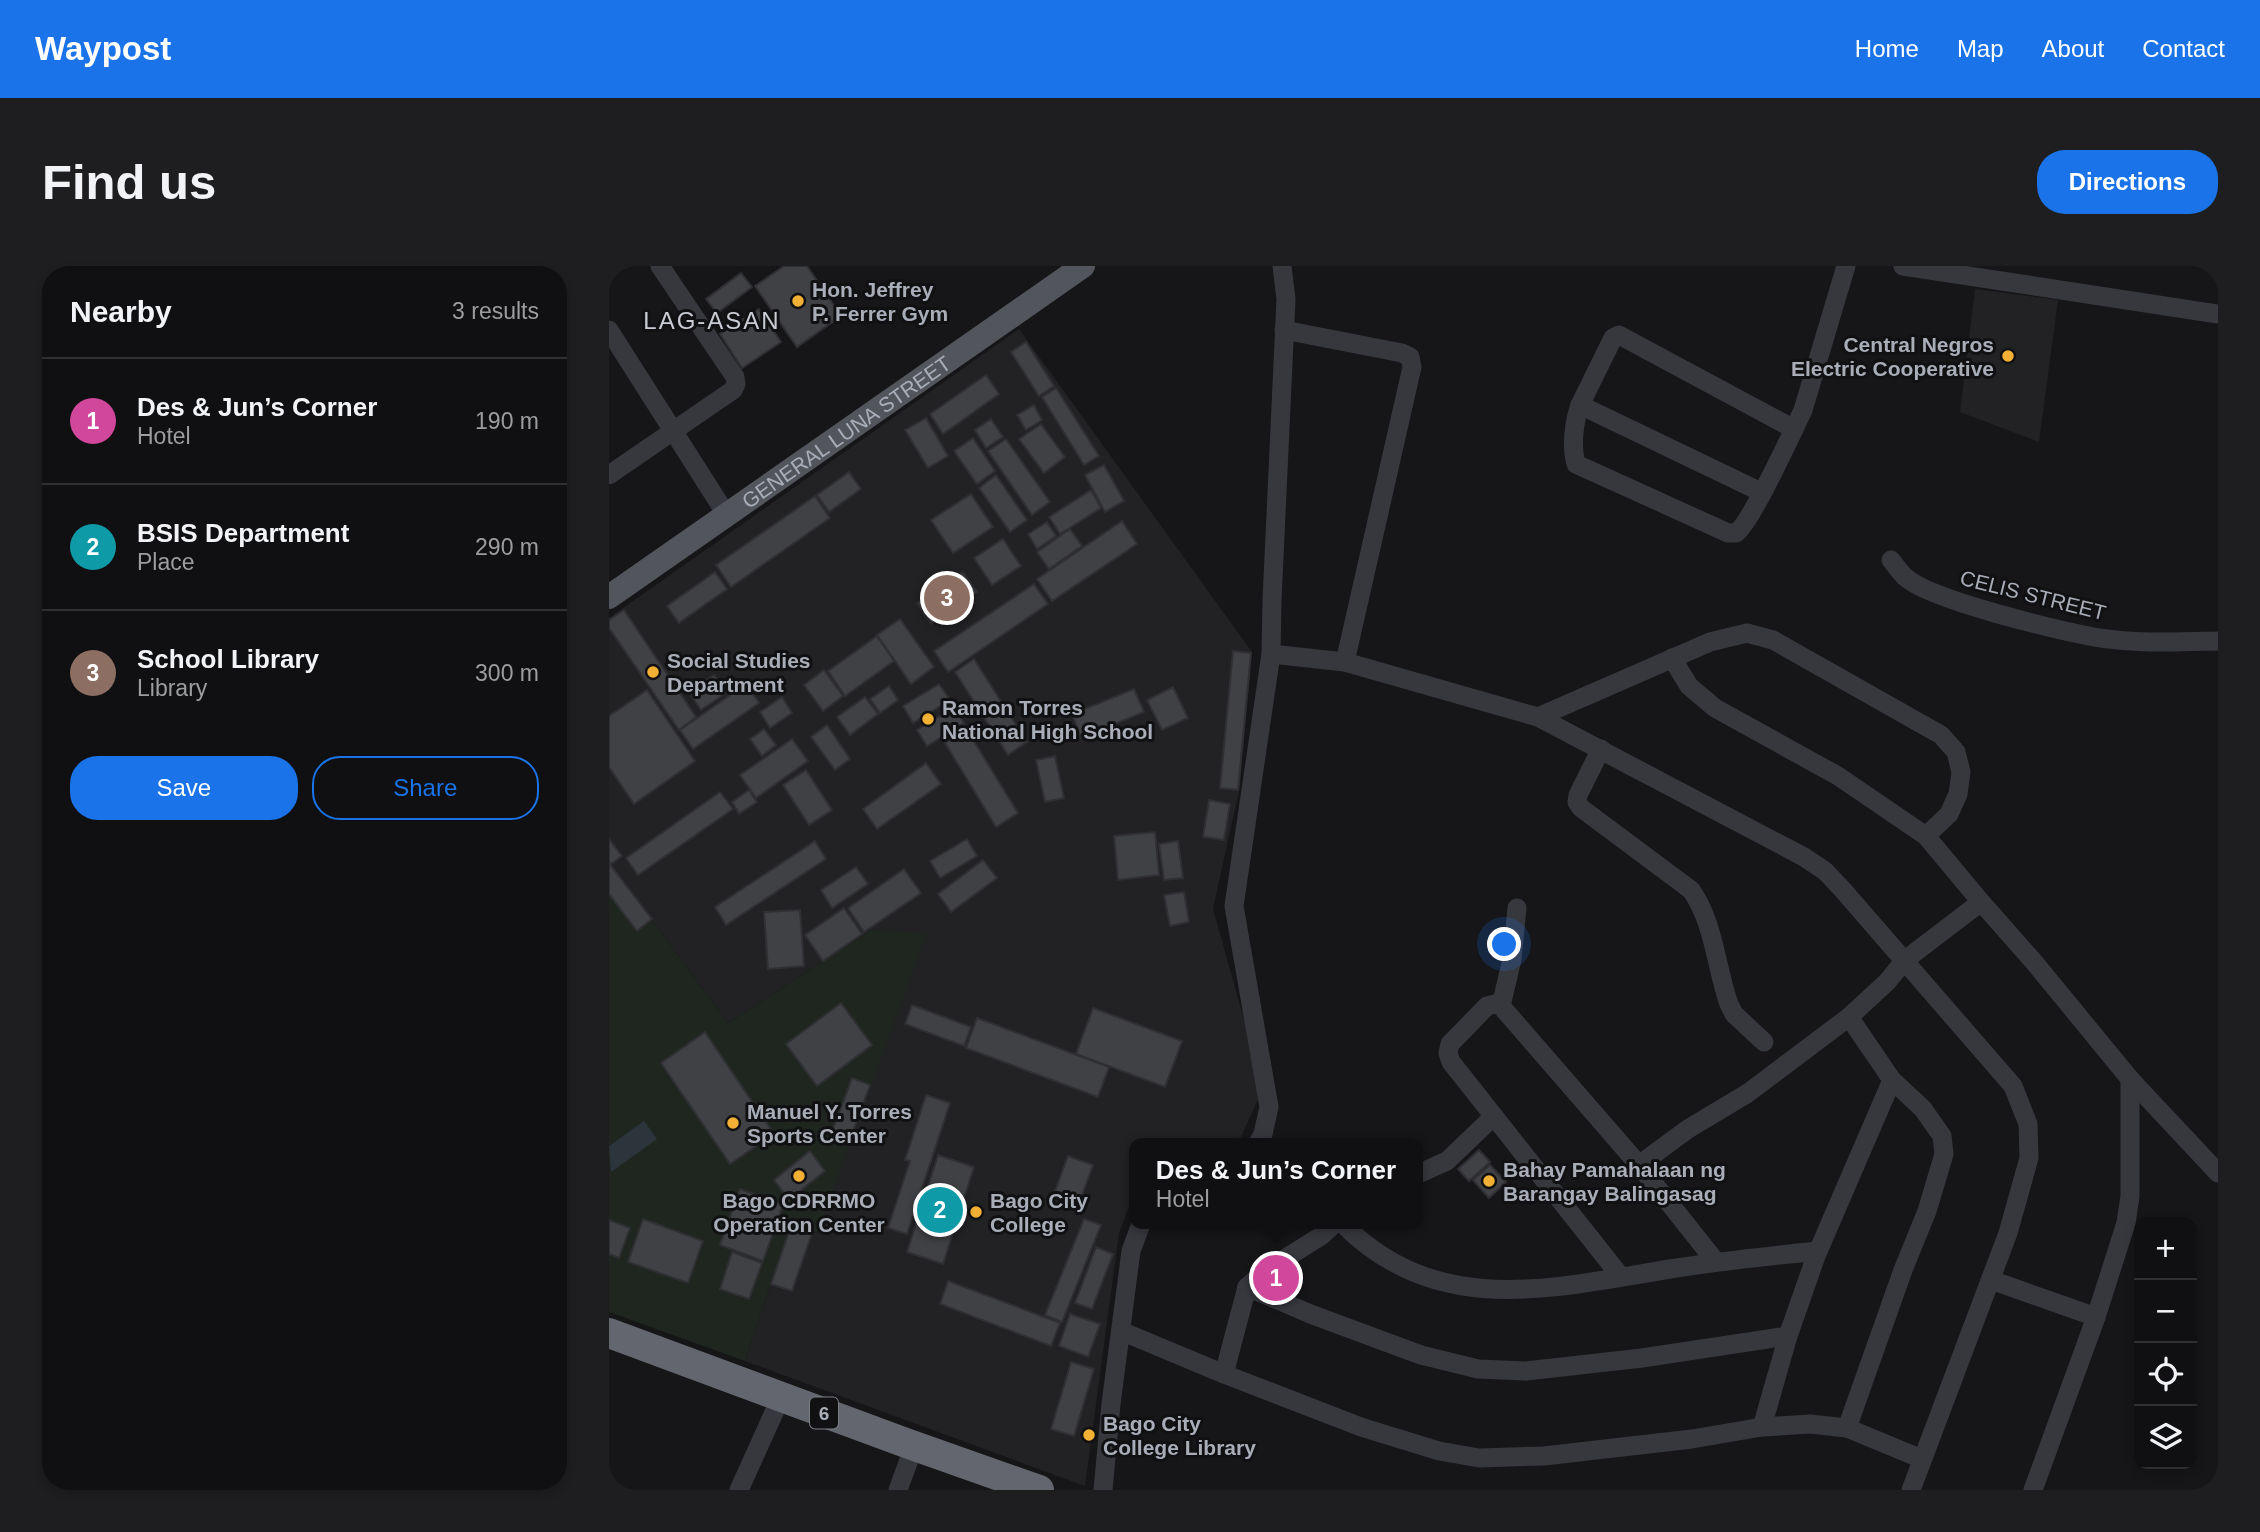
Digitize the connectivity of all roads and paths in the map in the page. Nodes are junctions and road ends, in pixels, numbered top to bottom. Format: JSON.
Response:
{"nodes":[{"id":1,"x":660,"y":266,"type":"edge"},
{"id":2,"x":1083,"y":266,"type":"edge"},
{"id":3,"x":1282,"y":266,"type":"edge"},
{"id":4,"x":1846,"y":266,"type":"edge"},
{"id":5,"x":1903,"y":266,"type":"edge"},
{"id":6,"x":2218,"y":314,"type":"edge"},
{"id":7,"x":609,"y":330,"type":"edge"},
{"id":8,"x":1284,"y":330,"type":"junction"},
{"id":9,"x":1580,"y":405,"type":"junction"},
{"id":10,"x":1794,"y":429,"type":"junction"},
{"id":11,"x":675,"y":430,"type":"junction"},
{"id":12,"x":609,"y":475,"type":"edge"},
{"id":13,"x":1761,"y":492,"type":"junction"},
{"id":14,"x":726,"y":514,"type":"junction"},
{"id":15,"x":1891,"y":560,"type":"dead end"},
{"id":16,"x":609,"y":597,"type":"edge"},
{"id":17,"x":2218,"y":641,"type":"edge"},
{"id":18,"x":1271,"y":654,"type":"junction"},
{"id":19,"x":1672,"y":659,"type":"junction"},
{"id":20,"x":1345,"y":662,"type":"junction"},
{"id":21,"x":1538,"y":717,"type":"junction"},
{"id":22,"x":1601,"y":749,"type":"junction"},
{"id":23,"x":1926,"y":836,"type":"junction"},
{"id":24,"x":1981,"y":902,"type":"junction"},
{"id":25,"x":1517,"y":908,"type":"dead end"},
{"id":26,"x":1905,"y":960,"type":"junction"},
{"id":27,"x":1501,"y":1006,"type":"junction"},
{"id":28,"x":1849,"y":1017,"type":"junction"},
{"id":29,"x":1764,"y":1042,"type":"dead end"},
{"id":30,"x":2130,"y":1079,"type":"junction"},
{"id":31,"x":1892,"y":1080,"type":"junction"},
{"id":32,"x":1495,"y":1116,"type":"junction"},
{"id":33,"x":1261,"y":1138,"type":"edge"},
{"id":34,"x":1639,"y":1165,"type":"junction"},
{"id":35,"x":1423,"y":1172,"type":"edge"},
{"id":36,"x":2218,"y":1173,"type":"edge"},
{"id":37,"x":1139,"y":1229,"type":"edge"},
{"id":38,"x":1328,"y":1229,"type":"edge"},
{"id":39,"x":1349,"y":1229,"type":"edge"},
{"id":40,"x":1818,"y":1251,"type":"junction"},
{"id":41,"x":1716,"y":1262,"type":"junction"},
{"id":42,"x":1621,"y":1277,"type":"junction"},
{"id":43,"x":1991,"y":1280,"type":"junction"},
{"id":44,"x":1247,"y":1287,"type":"junction"},
{"id":45,"x":2096,"y":1317,"type":"junction"},
{"id":46,"x":1121,"y":1331,"type":"junction"},
{"id":47,"x":609,"y":1333,"type":"edge"},
{"id":48,"x":1788,"y":1336,"type":"junction"},
{"id":49,"x":1224,"y":1374,"type":"junction"},
{"id":50,"x":781,"y":1397,"type":"junction"},
{"id":51,"x":1762,"y":1427,"type":"junction"},
{"id":52,"x":1847,"y":1428,"type":"junction"},
{"id":53,"x":914,"y":1446,"type":"junction"},
{"id":54,"x":1922,"y":1459,"type":"junction"},
{"id":55,"x":739,"y":1490,"type":"edge"},
{"id":56,"x":898,"y":1490,"type":"edge"},
{"id":57,"x":1039,"y":1490,"type":"edge"},
{"id":58,"x":1103,"y":1490,"type":"edge"},
{"id":59,"x":1911,"y":1490,"type":"edge"},
{"id":60,"x":2033,"y":1490,"type":"edge"}],
"edges":[{"from":1,"to":11,"type":"street"},
{"from":2,"to":14,"type":"main road","name":"GENERAL LUNA STREET"},
{"from":3,"to":8,"type":"street"},
{"from":4,"to":10,"type":"street"},
{"from":5,"to":6,"type":"street"},
{"from":7,"to":11,"type":"street"},
{"from":8,"to":18,"type":"street"},
{"from":8,"to":20,"type":"street"},
{"from":9,"to":10,"type":"street"},
{"from":9,"to":13,"type":"street"},
{"from":9,"to":13,"type":"street"},
{"from":10,"to":13,"type":"street"},
{"from":11,"to":12,"type":"street"},
{"from":11,"to":14,"type":"street"},
{"from":14,"to":16,"type":"main road","name":"GENERAL LUNA STREET"},
{"from":15,"to":17,"type":"street","name":"CELIS STREET"},
{"from":18,"to":20,"type":"street"},
{"from":18,"to":33,"type":"street"},
{"from":19,"to":21,"type":"street"},
{"from":19,"to":23,"type":"street"},
{"from":19,"to":23,"type":"street"},
{"from":20,"to":21,"type":"street"},
{"from":21,"to":22,"type":"street"},
{"from":22,"to":26,"type":"street"},
{"from":22,"to":29,"type":"street"},
{"from":23,"to":24,"type":"street"},
{"from":24,"to":26,"type":"street"},
{"from":24,"to":30,"type":"street"},
{"from":25,"to":27,"type":"street"},
{"from":26,"to":28,"type":"street"},
{"from":26,"to":43,"type":"street"},
{"from":27,"to":32,"type":"street"},
{"from":27,"to":34,"type":"street"},
{"from":28,"to":31,"type":"street"},
{"from":28,"to":34,"type":"street"},
{"from":30,"to":36,"type":"street"},
{"from":30,"to":45,"type":"street"},
{"from":31,"to":40,"type":"street"},
{"from":31,"to":52,"type":"street"},
{"from":32,"to":35,"type":"street"},
{"from":32,"to":42,"type":"street"},
{"from":34,"to":41,"type":"street"},
{"from":37,"to":46,"type":"street"},
{"from":38,"to":44,"type":"street"},
{"from":39,"to":42,"type":"street"},
{"from":40,"to":41,"type":"street"},
{"from":40,"to":48,"type":"street"},
{"from":41,"to":42,"type":"street"},
{"from":43,"to":45,"type":"street"},
{"from":43,"to":54,"type":"street"},
{"from":44,"to":48,"type":"street"},
{"from":44,"to":49,"type":"street"},
{"from":45,"to":60,"type":"street"},
{"from":46,"to":49,"type":"street"},
{"from":46,"to":58,"type":"street"},
{"from":47,"to":50,"type":"highway","number":"6"},
{"from":48,"to":51,"type":"street"},
{"from":49,"to":51,"type":"street"},
{"from":50,"to":53,"type":"highway","number":"6"},
{"from":50,"to":55,"type":"street"},
{"from":51,"to":52,"type":"street"},
{"from":52,"to":54,"type":"street"},
{"from":53,"to":56,"type":"street"},
{"from":53,"to":57,"type":"highway","number":"6"},
{"from":54,"to":59,"type":"street"}]}
